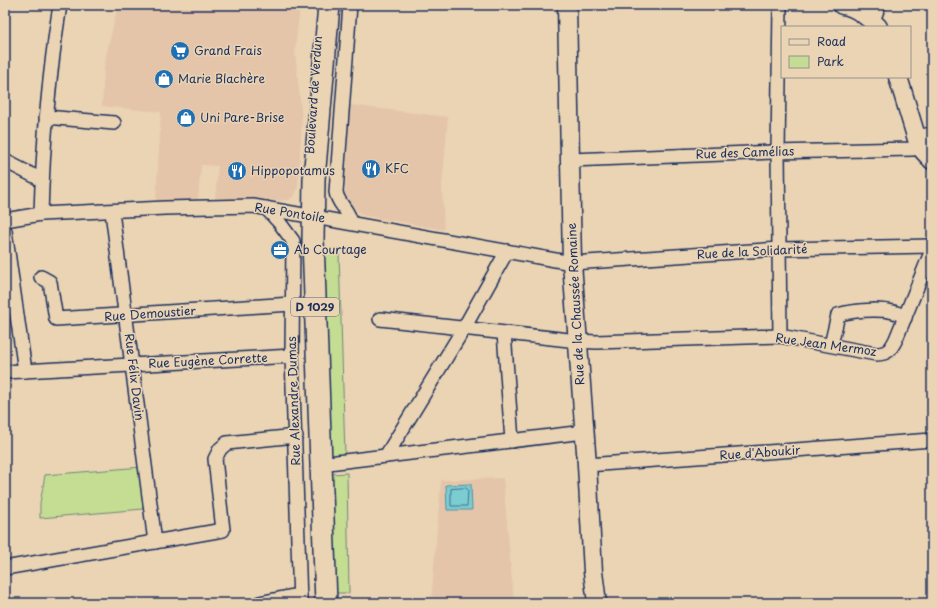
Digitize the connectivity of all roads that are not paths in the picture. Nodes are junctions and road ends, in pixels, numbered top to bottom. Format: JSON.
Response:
{"nodes":[{"id":1,"x":60,"y":5,"type":"edge"},
{"id":2,"x":350,"y":5,"type":"edge"},
{"id":3,"x":567,"y":5,"type":"edge"},
{"id":4,"x":780,"y":5,"type":"edge"},
{"id":5,"x":842,"y":5,"type":"edge"},
{"id":6,"x":323,"y":8,"type":"edge"},
{"id":7,"x":877,"y":18,"type":"edge"},
{"id":8,"x":898,"y":78,"type":"edge"},
{"id":9,"x":46,"y":117,"type":"junction"},
{"id":10,"x":114,"y":123,"type":"dead end"},
{"id":11,"x":922,"y":139,"type":"edge"},
{"id":12,"x":778,"y":152,"type":"junction"},
{"id":13,"x":570,"y":160,"type":"junction"},
{"id":14,"x":932,"y":160,"type":"edge"},
{"id":15,"x":5,"y":161,"type":"edge"},
{"id":16,"x":42,"y":180,"type":"junction"},
{"id":17,"x":266,"y":208,"type":"junction"},
{"id":18,"x":112,"y":212,"type":"junction"},
{"id":19,"x":42,"y":214,"type":"junction"},
{"id":20,"x":310,"y":216,"type":"junction"},
{"id":21,"x":5,"y":220,"type":"edge"},
{"id":22,"x":351,"y":223,"type":"junction"},
{"id":23,"x":5,"y":230,"type":"edge"},
{"id":24,"x":932,"y":247,"type":"edge"},
{"id":25,"x":779,"y":249,"type":"junction"},
{"id":26,"x":507,"y":251,"type":"junction"},
{"id":27,"x":572,"y":263,"type":"junction"},
{"id":28,"x":41,"y":278,"type":"dead end"},
{"id":29,"x":292,"y":304,"type":"junction"},
{"id":30,"x":126,"y":316,"type":"junction"},
{"id":31,"x":905,"y":318,"type":"junction"},
{"id":32,"x":380,"y":319,"type":"dead end"},
{"id":33,"x":464,"y":328,"type":"junction"},
{"id":34,"x":504,"y":333,"type":"junction"},
{"id":35,"x":780,"y":336,"type":"junction"},
{"id":36,"x":578,"y":341,"type":"junction"},
{"id":37,"x":831,"y":345,"type":"junction"},
{"id":38,"x":292,"y":356,"type":"junction"},
{"id":39,"x":132,"y":365,"type":"junction"},
{"id":40,"x":25,"y":371,"type":"junction"},
{"id":41,"x":5,"y":372,"type":"edge"},
{"id":42,"x":584,"y":432,"type":"junction"},
{"id":43,"x":296,"y":436,"type":"junction"},
{"id":44,"x":932,"y":440,"type":"edge"},
{"id":45,"x":512,"y":441,"type":"junction"},
{"id":46,"x":386,"y":456,"type":"junction"},
{"id":47,"x":316,"y":464,"type":"junction"},
{"id":48,"x":587,"y":465,"type":"junction"},
{"id":49,"x":155,"y":542,"type":"junction"},
{"id":50,"x":5,"y":568,"type":"edge"},
{"id":51,"x":305,"y":601,"type":"edge"},
{"id":52,"x":259,"y":603,"type":"edge"},
{"id":53,"x":326,"y":603,"type":"edge"},
{"id":54,"x":597,"y":603,"type":"edge"}],
"edges":[{"from":1,"to":9,"type":"street"},
{"from":2,"to":22,"type":"street"},
{"from":3,"to":13,"type":"street","name":"Rue de la Chaussée Romaine"},
{"from":4,"to":12,"type":"street"},
{"from":5,"to":7,"type":"street"},
{"from":6,"to":20,"type":"main road"},
{"from":8,"to":11,"type":"street"},
{"from":9,"to":10,"type":"street"},
{"from":9,"to":16,"type":"street"},
{"from":11,"to":12,"type":"street","name":"Rue des Camélias"},
{"from":11,"to":14,"type":"street"},
{"from":12,"to":13,"type":"street","name":"Rue des Camélias"},
{"from":12,"to":25,"type":"street"},
{"from":13,"to":27,"type":"street","name":"Rue de la Chaussée Romaine"},
{"from":15,"to":16,"type":"street"},
{"from":16,"to":19,"type":"street"},
{"from":17,"to":18,"type":"street","name":"Rue Pontoile"},
{"from":17,"to":20,"type":"street","name":"Rue Pontoile"},
{"from":17,"to":29,"type":"street","name":"Rue Alexandre Dumas"},
{"from":18,"to":19,"type":"street","name":"Rue Pontoile"},
{"from":18,"to":30,"type":"street","name":"Rue Félix Davin"},
{"from":19,"to":21,"type":"street","name":"Rue Pontoile"},
{"from":20,"to":22,"type":"street","name":"Rue Pontoile"},
{"from":20,"to":47,"type":"main road"},
{"from":22,"to":26,"type":"street","name":"Rue Pontoile"},
{"from":23,"to":40,"type":"street"},
{"from":24,"to":25,"type":"street","name":"Rue de la Solidarité"},
{"from":24,"to":31,"type":"street","name":"Rue Jean Mermoz"},
{"from":25,"to":27,"type":"street","name":"Rue de la Solidarité"},
{"from":25,"to":35,"type":"street"},
{"from":26,"to":27,"type":"street","name":"Rue Pontoile"},
{"from":26,"to":33,"type":"street"},
{"from":27,"to":36,"type":"street","name":"Rue de la Chaussée Romaine"},
{"from":28,"to":30,"type":"street","name":"Rue Demoustier"},
{"from":29,"to":30,"type":"street","name":"Rue Demoustier"},
{"from":29,"to":38,"type":"street","name":"Rue Alexandre Dumas"},
{"from":30,"to":39,"type":"street","name":"Rue Félix Davin"},
{"from":31,"to":37,"type":"street","name":"Rue Jean Mermoz"},
{"from":31,"to":37,"type":"street"},
{"from":32,"to":33,"type":"street","name":"Rue Jean Mermoz"},
{"from":33,"to":34,"type":"street","name":"Rue Jean Mermoz"},
{"from":33,"to":46,"type":"street"},
{"from":34,"to":36,"type":"street","name":"Rue Jean Mermoz"},
{"from":34,"to":45,"type":"street"},
{"from":35,"to":36,"type":"street","name":"Rue Jean Mermoz"},
{"from":35,"to":37,"type":"street","name":"Rue Jean Mermoz"},
{"from":36,"to":42,"type":"street","name":"Rue de la Chaussée Romaine"},
{"from":38,"to":39,"type":"street","name":"Rue Eugène Corrette"},
{"from":38,"to":43,"type":"street","name":"Rue Alexandre Dumas"},
{"from":39,"to":40,"type":"street","name":"Rue Eugène Corrette"},
{"from":39,"to":49,"type":"street","name":"Rue Félix Davin"},
{"from":40,"to":41,"type":"street","name":"Rue Eugène Corrette"},
{"from":42,"to":45,"type":"street"},
{"from":42,"to":48,"type":"street","name":"Rue de la Chaussée Romaine"},
{"from":43,"to":49,"type":"street"},
{"from":43,"to":51,"type":"street","name":"Rue Alexandre Dumas"},
{"from":44,"to":48,"type":"street","name":"Rue d'Aboukir"},
{"from":45,"to":46,"type":"street"},
{"from":46,"to":47,"type":"street"},
{"from":47,"to":51,"type":"main road","name":"Rue Alexandre Dumas"},
{"from":47,"to":53,"type":"main road"},
{"from":48,"to":54,"type":"street","name":"Rue de la Chaussée Romaine"},
{"from":49,"to":50,"type":"street"},
{"from":51,"to":52,"type":"street"}]}
